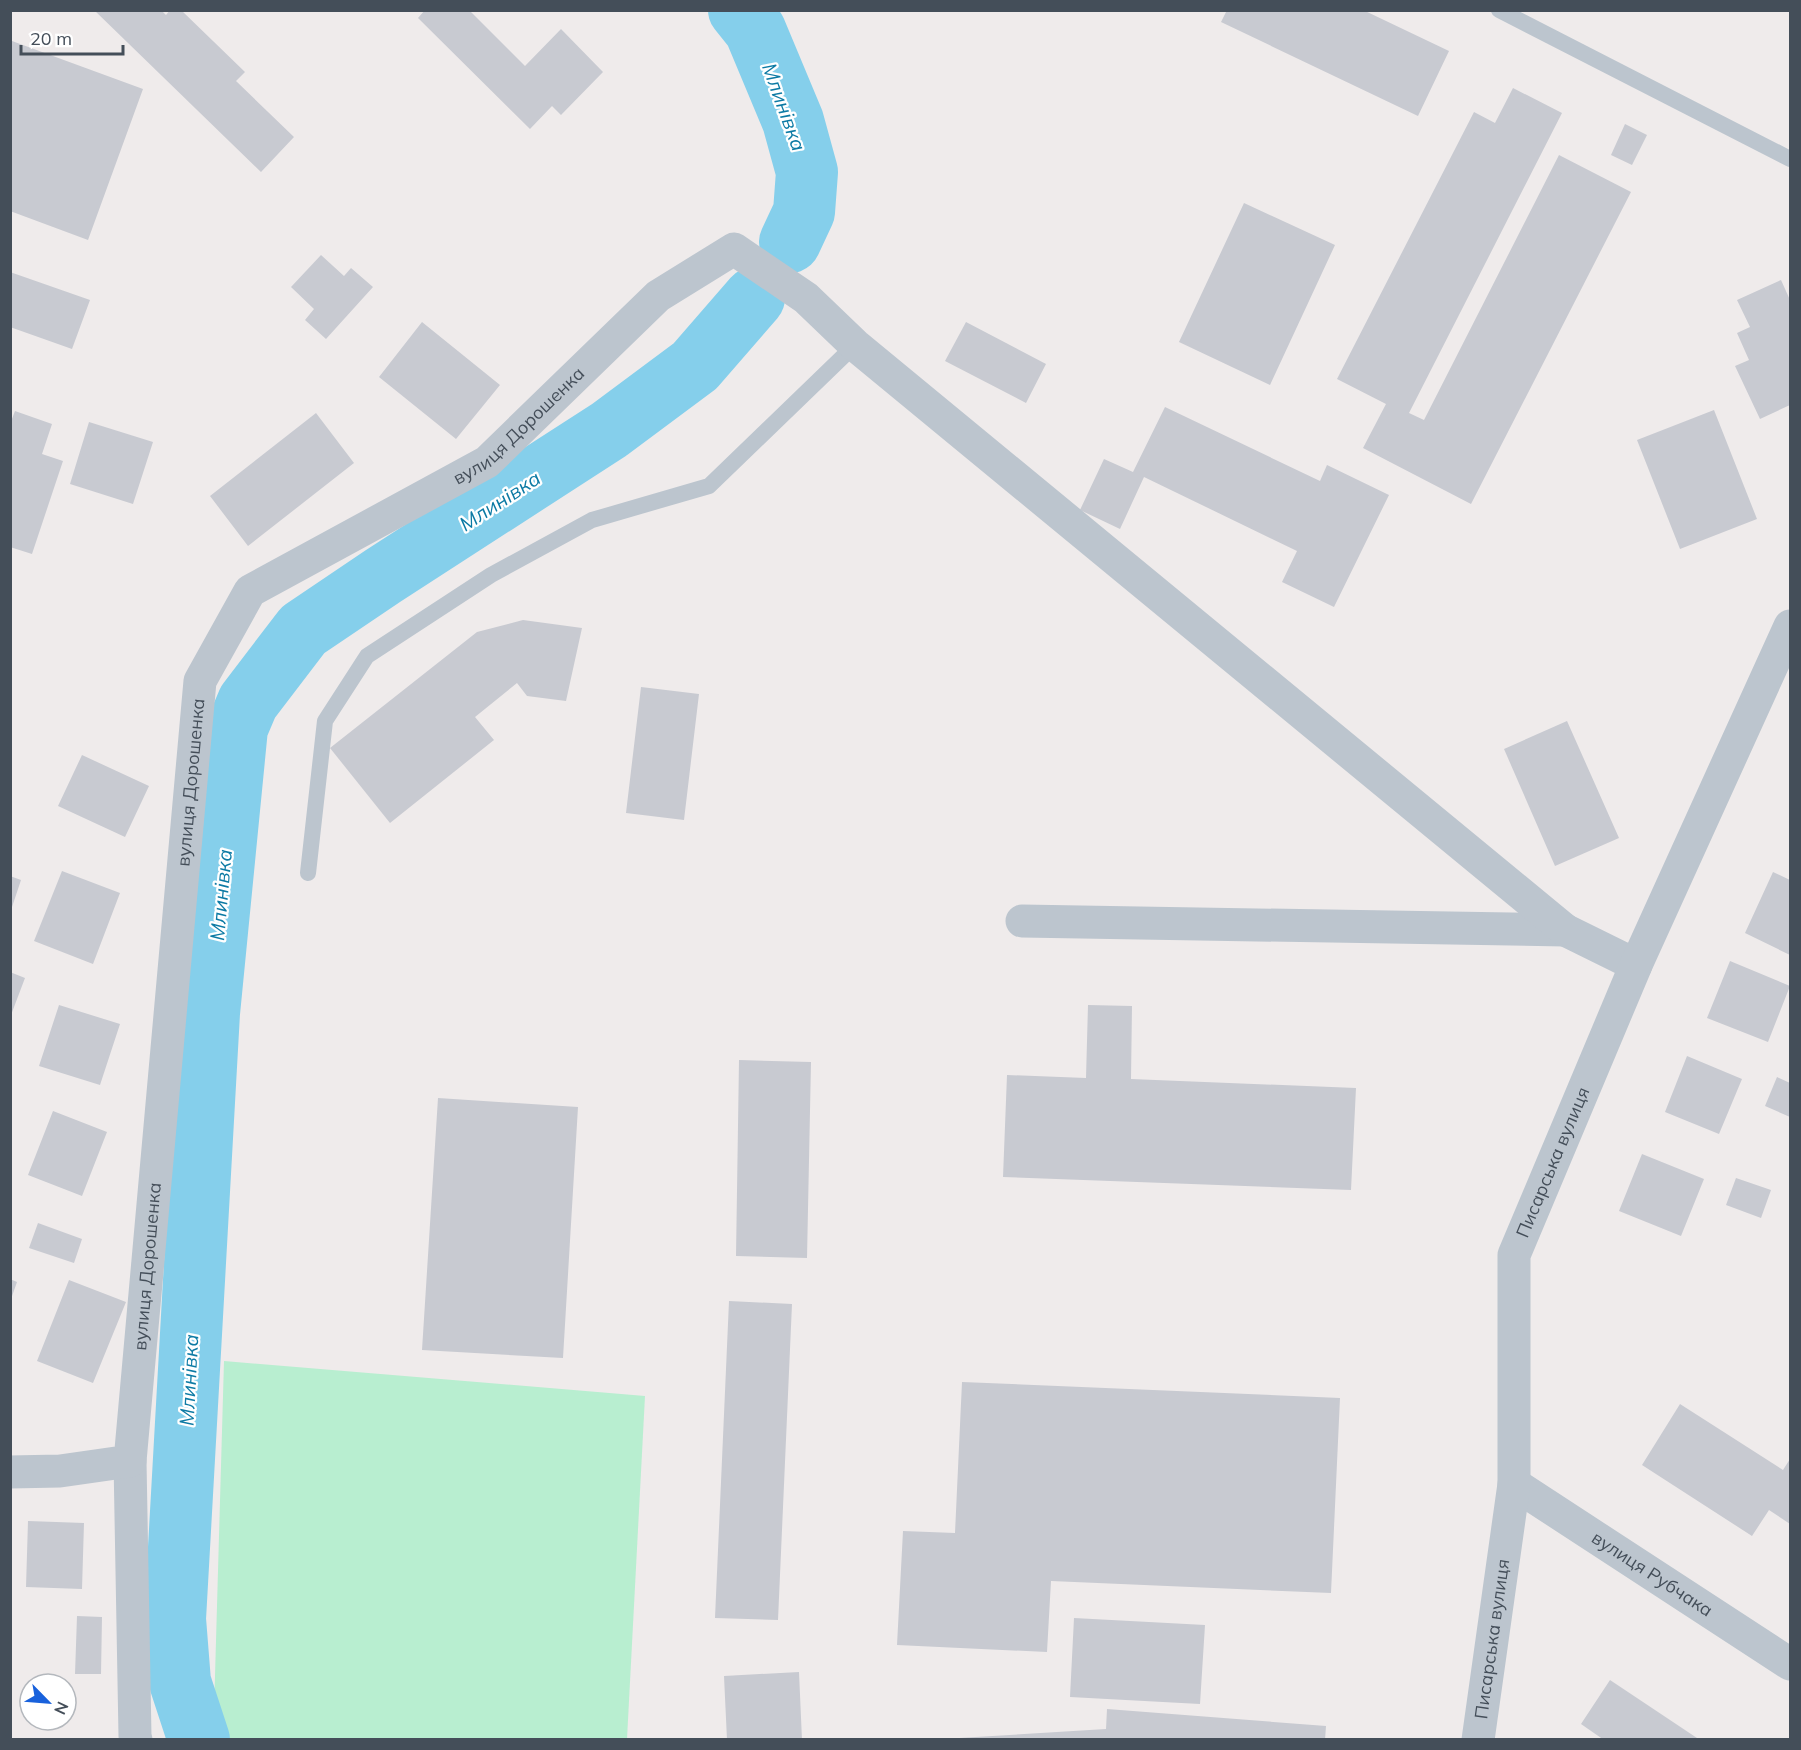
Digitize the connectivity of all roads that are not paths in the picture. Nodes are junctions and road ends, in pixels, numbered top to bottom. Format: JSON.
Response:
{"nodes":[{"id":1,"x":1499,"y":10,"type":"edge"},
{"id":2,"x":1791,"y":159,"type":"edge"},
{"id":3,"x":855,"y":345,"type":"junction"},
{"id":4,"x":1791,"y":626,"type":"edge"},
{"id":5,"x":308,"y":873,"type":"dead end"},
{"id":6,"x":1022,"y":921,"type":"dead end"},
{"id":7,"x":1565,"y":930,"type":"junction"},
{"id":8,"x":1636,"y":965,"type":"junction"},
{"id":9,"x":130,"y":1461,"type":"junction"},
{"id":10,"x":10,"y":1472,"type":"edge"},
{"id":11,"x":1514,"y":1484,"type":"junction"},
{"id":12,"x":1791,"y":1665,"type":"edge"},
{"id":13,"x":136,"y":1740,"type":"edge"},
{"id":14,"x":1478,"y":1740,"type":"edge"}],
"edges":[{"from":1,"to":2,"type":"lane"},
{"from":3,"to":5,"type":"lane"},
{"from":3,"to":7,"type":"street"},
{"from":3,"to":9,"type":"street","name":"вулиця Дорошенка"},
{"from":4,"to":8,"type":"street","name":"Писарська вулиця"},
{"from":6,"to":7,"type":"street"},
{"from":7,"to":8,"type":"street"},
{"from":8,"to":11,"type":"street","name":"Писарська вулиця"},
{"from":9,"to":10,"type":"street"},
{"from":9,"to":13,"type":"street","name":"вулиця Дорошенка"},
{"from":11,"to":12,"type":"street","name":"вулиця Рубчака"},
{"from":11,"to":14,"type":"street","name":"Писарська вулиця"}]}
